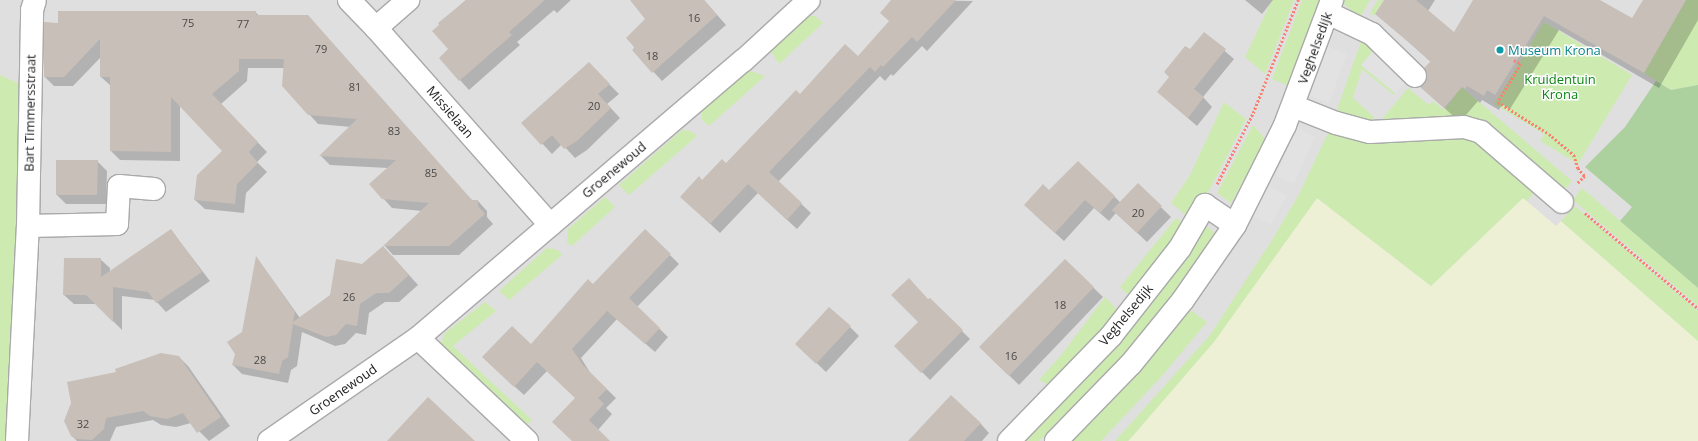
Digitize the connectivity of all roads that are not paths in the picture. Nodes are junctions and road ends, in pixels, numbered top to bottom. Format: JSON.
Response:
{"nodes":[{"id":1,"x":35,"y":0,"type":"edge"},
{"id":2,"x":349,"y":0,"type":"edge"},
{"id":3,"x":408,"y":0,"type":"edge"},
{"id":4,"x":809,"y":0,"type":"edge"},
{"id":5,"x":1330,"y":6,"type":"edge"},
{"id":6,"x":376,"y":28,"type":"junction"},
{"id":7,"x":1415,"y":76,"type":"dead end"},
{"id":8,"x":1293,"y":106,"type":"junction"},
{"id":9,"x":154,"y":189,"type":"dead end"},
{"id":10,"x":1562,"y":202,"type":"road end"},
{"id":11,"x":550,"y":225,"type":"junction"},
{"id":12,"x":1235,"y":225,"type":"junction"},
{"id":13,"x":28,"y":226,"type":"junction"},
{"id":14,"x":418,"y":338,"type":"junction"},
{"id":15,"x":17,"y":441,"type":"edge"},
{"id":16,"x":269,"y":441,"type":"edge"},
{"id":17,"x":527,"y":441,"type":"edge"},
{"id":18,"x":1009,"y":441,"type":"edge"},
{"id":19,"x":1056,"y":441,"type":"edge"}],
"edges":[{"from":1,"to":13,"type":"street","name":"Bart Timmersstraat"},
{"from":2,"to":6,"type":"street","name":"Missielaan"},
{"from":3,"to":6,"type":"street"},
{"from":4,"to":11,"type":"street","name":"Groenewoud"},
{"from":5,"to":7,"type":"street"},
{"from":5,"to":8,"type":"street","name":"Veghelsedijk"},
{"from":6,"to":11,"type":"street","name":"Missielaan"},
{"from":8,"to":10,"type":"street"},
{"from":8,"to":12,"type":"street","name":"Veghelsedijk"},
{"from":9,"to":13,"type":"street"},
{"from":11,"to":14,"type":"street","name":"Groenewoud"},
{"from":12,"to":18,"type":"street","name":"Veghelsedijk"},
{"from":12,"to":19,"type":"street","name":"Veghelsedijk"},
{"from":13,"to":15,"type":"street","name":"Bart Timmersstraat"},
{"from":14,"to":16,"type":"street","name":"Groenewoud"},
{"from":14,"to":17,"type":"street"}]}
